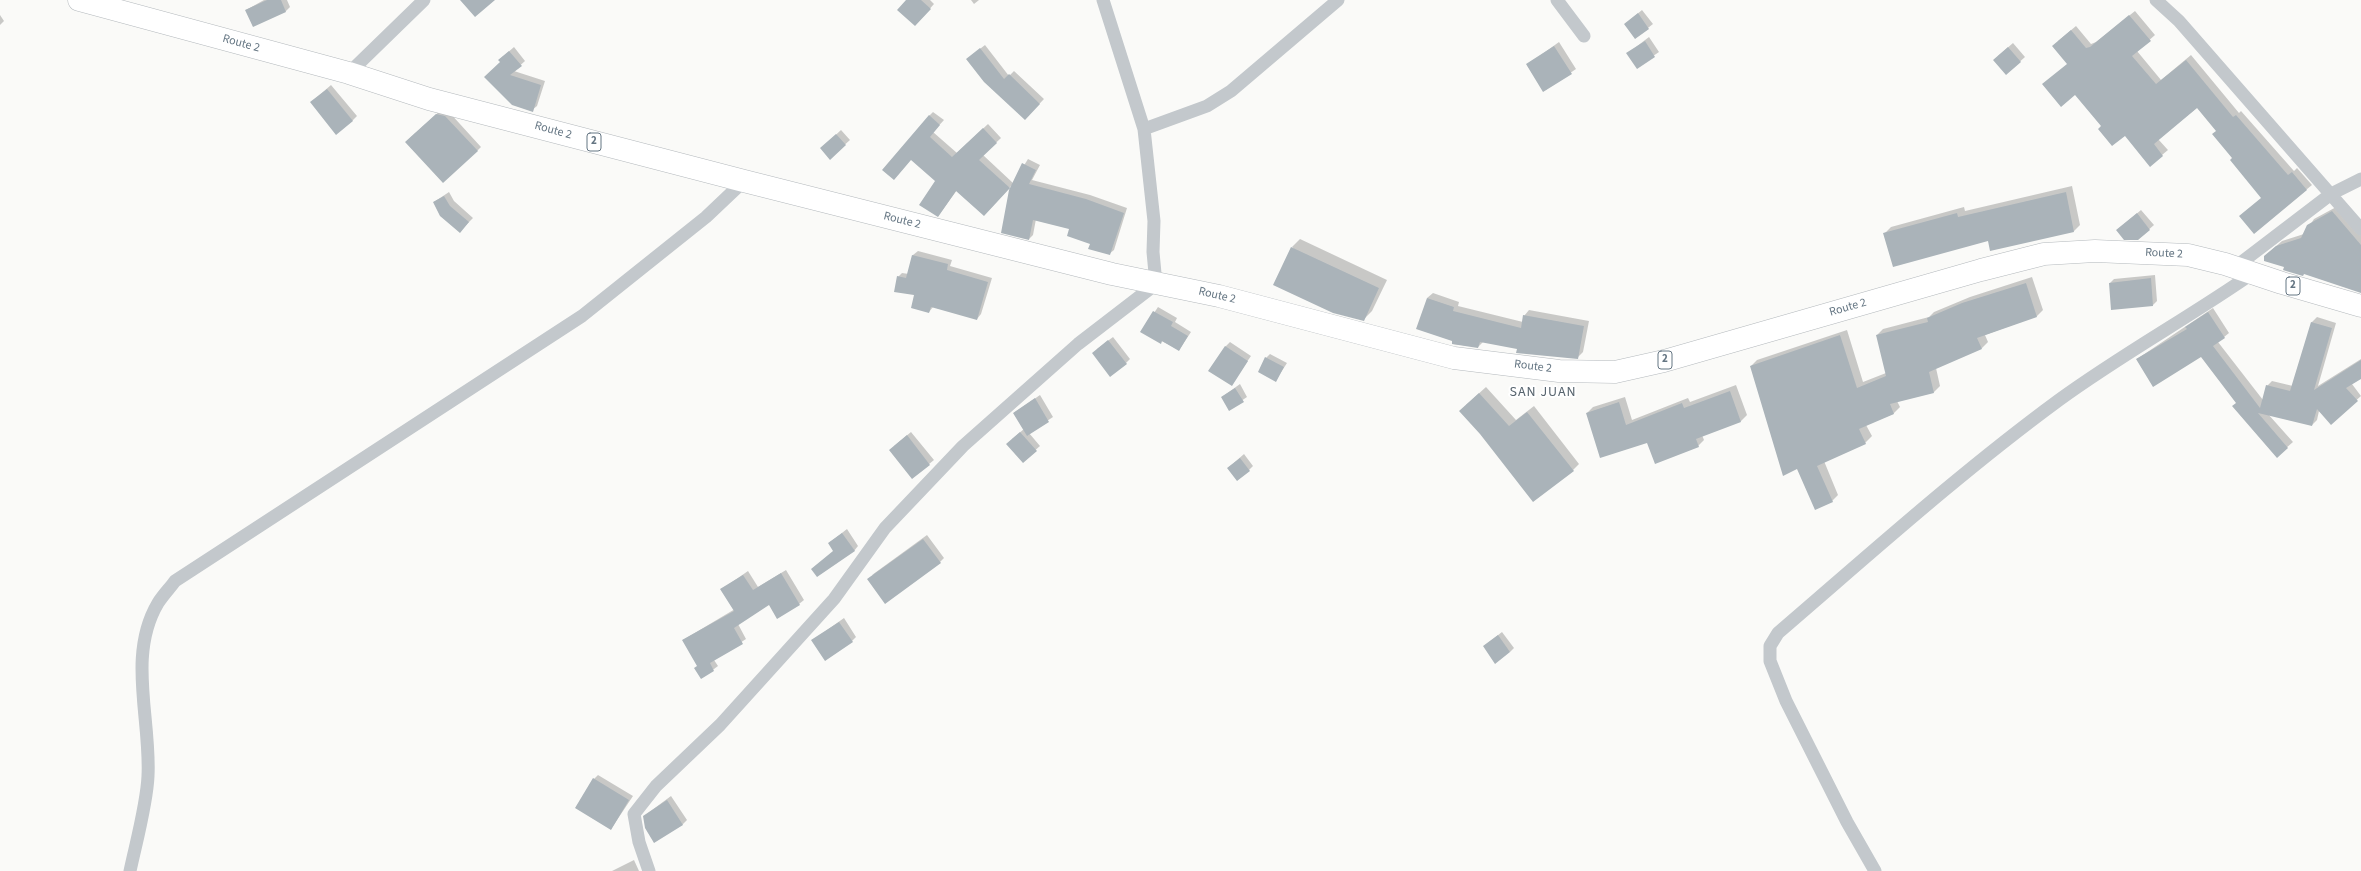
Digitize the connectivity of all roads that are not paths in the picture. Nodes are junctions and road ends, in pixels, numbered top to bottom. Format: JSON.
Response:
{"nodes":[{"id":1,"x":79,"y":0,"type":"edge"},
{"id":2,"x":424,"y":0,"type":"edge"},
{"id":3,"x":1102,"y":0,"type":"edge"},
{"id":4,"x":1338,"y":0,"type":"edge"},
{"id":5,"x":1557,"y":0,"type":"edge"},
{"id":6,"x":2156,"y":0,"type":"edge"},
{"id":7,"x":1584,"y":36,"type":"dead end"},
{"id":8,"x":349,"y":73,"type":"junction"},
{"id":9,"x":1144,"y":129,"type":"junction"},
{"id":10,"x":2361,"y":180,"type":"edge"},
{"id":11,"x":744,"y":181,"type":"junction"},
{"id":12,"x":2331,"y":194,"type":"junction"},
{"id":13,"x":2361,"y":229,"type":"edge"},
{"id":14,"x":2238,"y":268,"type":"junction"},
{"id":15,"x":1148,"y":282,"type":"junction"},
{"id":16,"x":2361,"y":306,"type":"edge"},
{"id":17,"x":130,"y":871,"type":"edge"},
{"id":18,"x":649,"y":871,"type":"edge"},
{"id":19,"x":1875,"y":871,"type":"edge"}],
"edges":[{"from":1,"to":8,"type":"highway","name":"Route 2","number":"2"},
{"from":2,"to":8,"type":"street"},
{"from":3,"to":9,"type":"street"},
{"from":4,"to":9,"type":"street"},
{"from":5,"to":7,"type":"street"},
{"from":6,"to":12,"type":"street"},
{"from":8,"to":11,"type":"highway","name":"Route 2","number":"2"},
{"from":9,"to":15,"type":"street"},
{"from":10,"to":12,"type":"street"},
{"from":11,"to":15,"type":"highway","name":"Route 2","number":"2"},
{"from":11,"to":17,"type":"street"},
{"from":12,"to":13,"type":"street"},
{"from":12,"to":14,"type":"street"},
{"from":14,"to":15,"type":"highway","name":"Route 2","number":"2"},
{"from":14,"to":16,"type":"highway","name":"Route 2","number":"2"},
{"from":14,"to":19,"type":"street"},
{"from":15,"to":18,"type":"street"}]}
